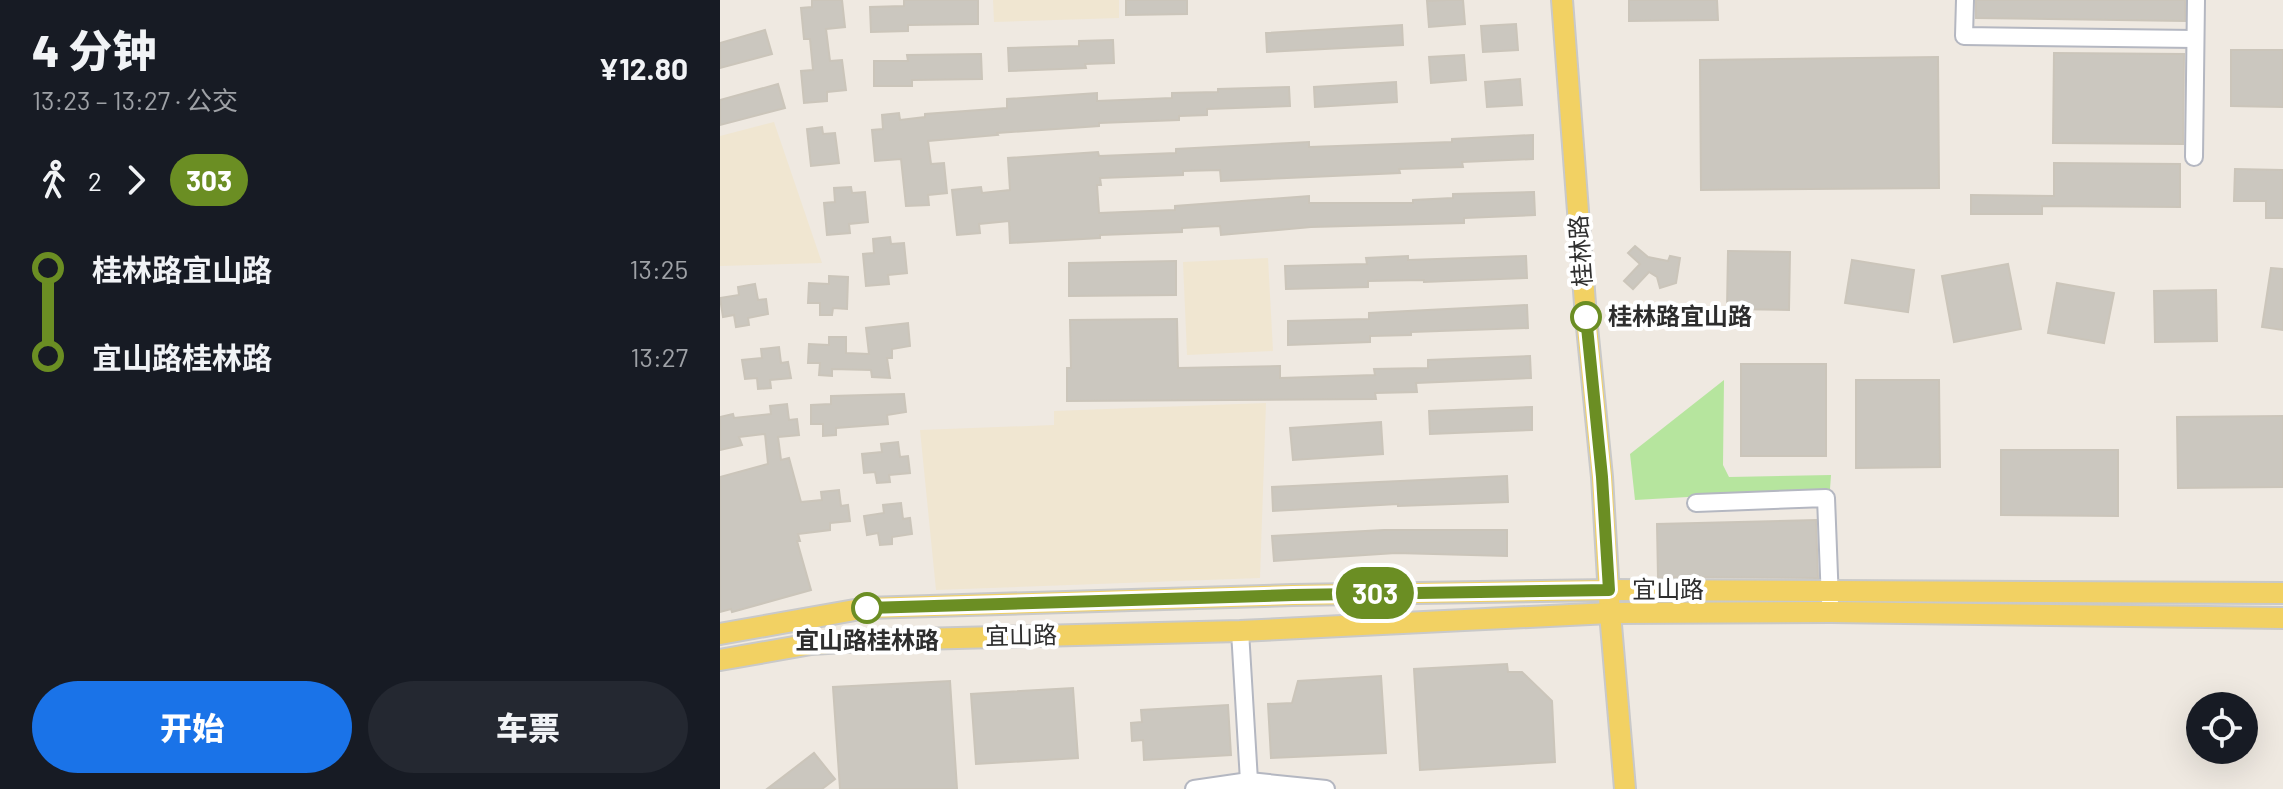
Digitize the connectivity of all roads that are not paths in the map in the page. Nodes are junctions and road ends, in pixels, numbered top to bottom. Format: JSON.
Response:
{"nodes":[{"id":1,"x":1562,"y":0,"type":"edge"},
{"id":2,"x":1965,"y":0,"type":"edge"},
{"id":3,"x":2196,"y":0,"type":"edge"},
{"id":4,"x":2195,"y":39,"type":"junction"},
{"id":5,"x":2194,"y":157,"type":"dead end"},
{"id":6,"x":1696,"y":503,"type":"dead end"},
{"id":7,"x":1609,"y":590,"type":"junction"},
{"id":8,"x":1830,"y":590,"type":"junction"},
{"id":9,"x":2283,"y":593,"type":"edge"},
{"id":10,"x":1831,"y":612,"type":"junction"},
{"id":11,"x":1610,"y":613,"type":"junction"},
{"id":12,"x":2283,"y":618,"type":"edge"},
{"id":13,"x":1240,"y":631,"type":"junction"},
{"id":14,"x":720,"y":634,"type":"edge"},
{"id":15,"x":720,"y":660,"type":"edge"},
{"id":16,"x":1249,"y":781,"type":"junction"},
{"id":17,"x":1194,"y":789,"type":"edge"},
{"id":18,"x":1326,"y":789,"type":"edge"},
{"id":19,"x":1625,"y":789,"type":"edge"}],
"edges":[{"from":1,"to":7,"type":"main road","name":"桂林路"},
{"from":2,"to":4,"type":"lane"},
{"from":3,"to":4,"type":"lane"},
{"from":4,"to":5,"type":"lane"},
{"from":6,"to":8,"type":"lane"},
{"from":7,"to":8,"type":"main road","name":"宜山路"},
{"from":7,"to":11,"type":"main road","name":"桂林路"},
{"from":7,"to":14,"type":"main road","name":"宜山路"},
{"from":8,"to":9,"type":"main road","name":"宜山路"},
{"from":8,"to":10,"type":"lane"},
{"from":10,"to":11,"type":"main road","name":"宜山路"},
{"from":10,"to":12,"type":"main road","name":"宜山路"},
{"from":11,"to":13,"type":"main road","name":"宜山路"},
{"from":11,"to":19,"type":"main road","name":"桂林路"},
{"from":13,"to":15,"type":"main road","name":"宜山路"},
{"from":13,"to":16,"type":"lane"},
{"from":16,"to":17,"type":"lane"},
{"from":16,"to":18,"type":"lane"}]}
